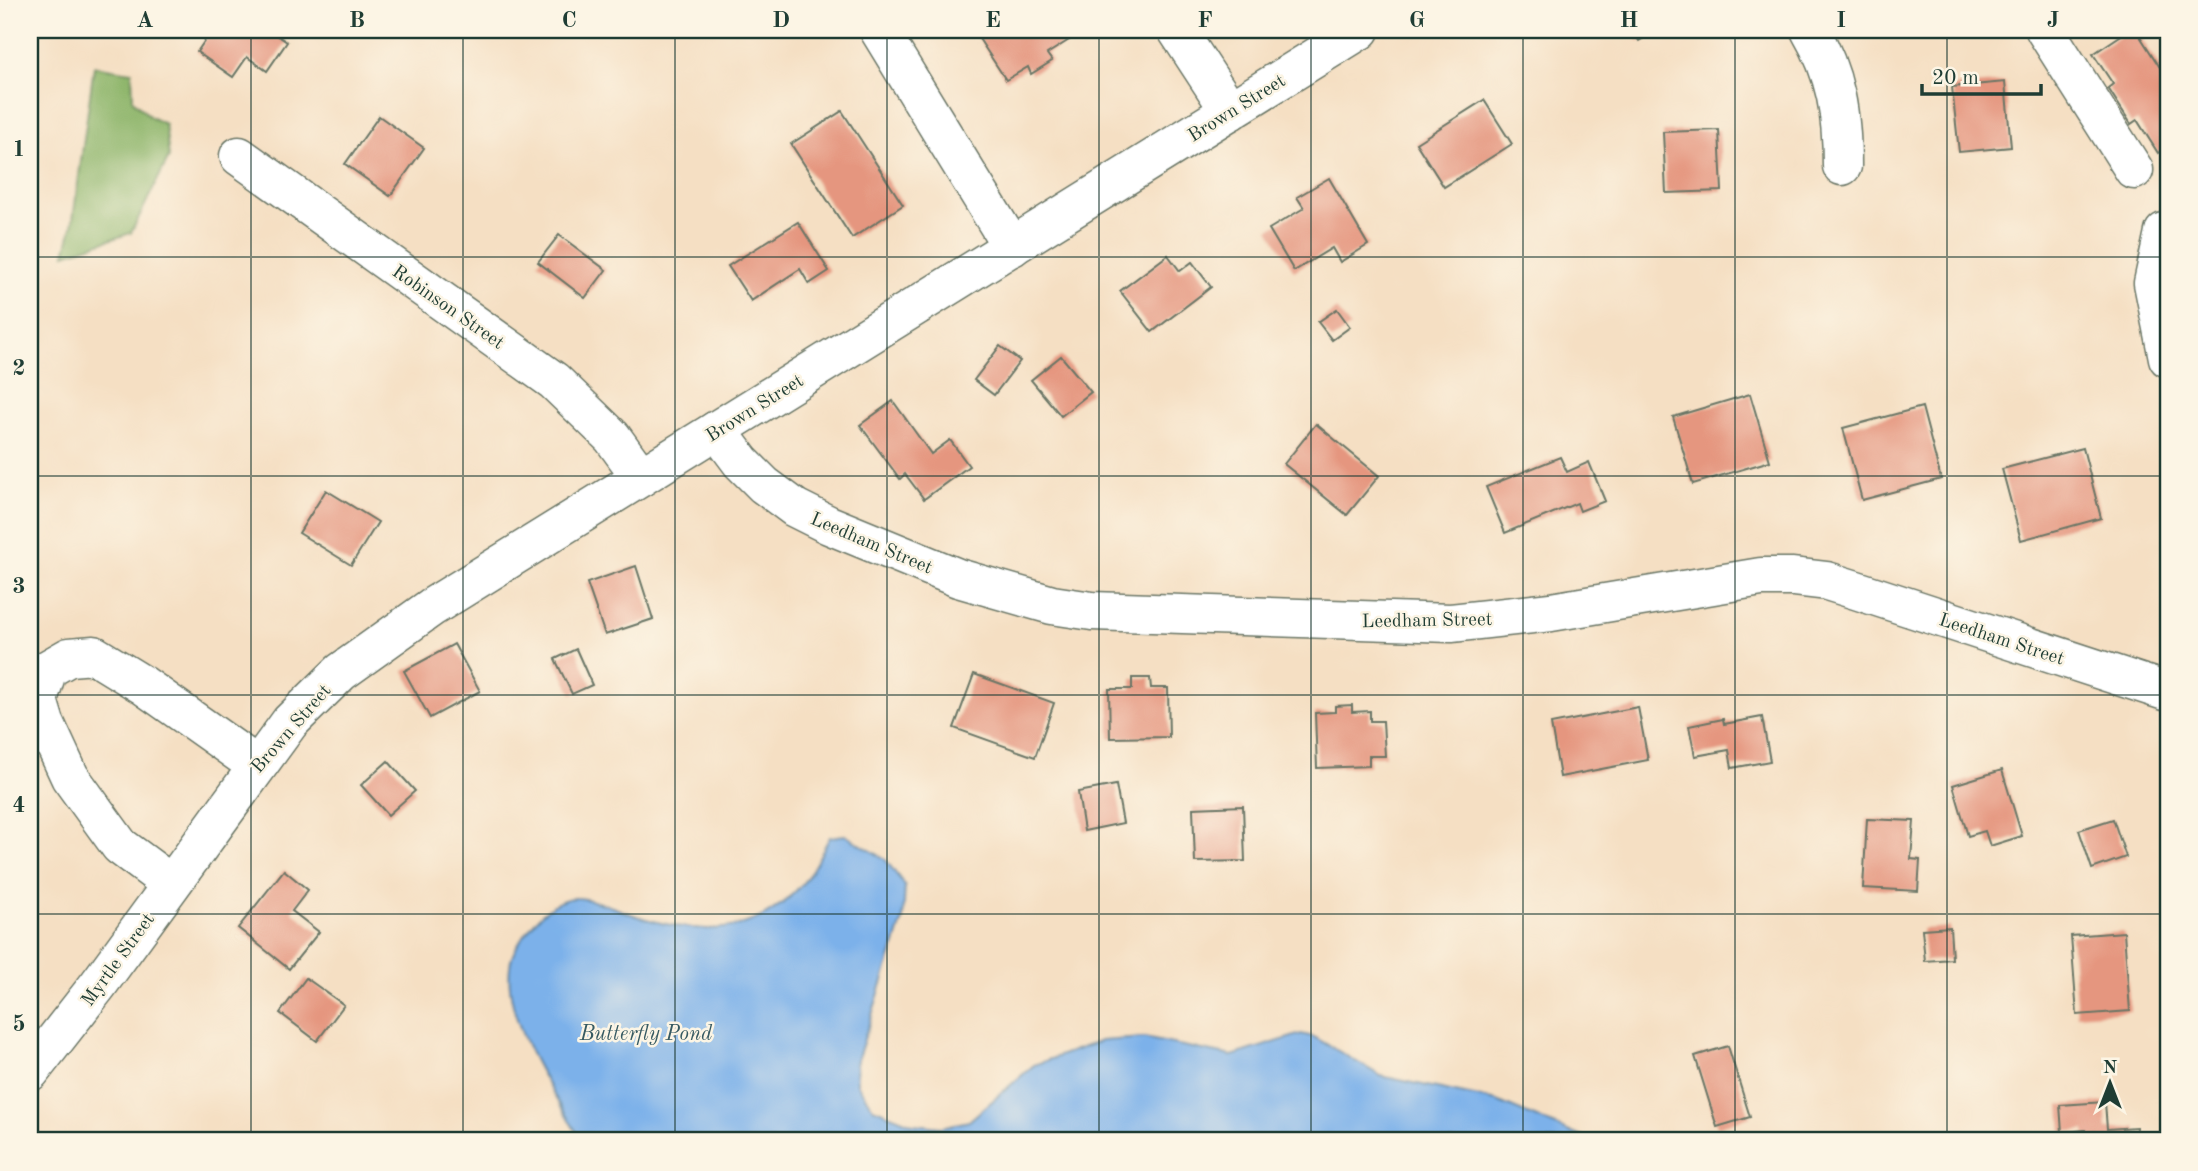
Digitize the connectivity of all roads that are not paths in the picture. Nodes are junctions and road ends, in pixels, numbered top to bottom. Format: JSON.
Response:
{"nodes":[{"id":1,"x":879,"y":30,"type":"edge"},
{"id":2,"x":1177,"y":30,"type":"edge"},
{"id":3,"x":1360,"y":30,"type":"edge"},
{"id":4,"x":1810,"y":30,"type":"edge"},
{"id":5,"x":2045,"y":30,"type":"edge"},
{"id":6,"x":1230,"y":111,"type":"junction"},
{"id":7,"x":239,"y":156,"type":"dead end"},
{"id":8,"x":1842,"y":166,"type":"dead end"},
{"id":9,"x":2134,"y":170,"type":"dead end"},
{"id":10,"x":2164,"y":232,"type":"dead end"},
{"id":11,"x":1012,"y":247,"type":"junction"},
{"id":12,"x":2168,"y":358,"type":"edge"},
{"id":13,"x":717,"y":430,"type":"junction"},
{"id":14,"x":641,"y":477,"type":"junction"},
{"id":15,"x":2168,"y":692,"type":"edge"},
{"id":16,"x":256,"y":765,"type":"junction"},
{"id":17,"x":200,"y":844,"type":"joint"},
{"id":18,"x":171,"y":884,"type":"junction"},
{"id":19,"x":30,"y":1072,"type":"edge"}],
"edges":[{"from":1,"to":11,"type":"street"},
{"from":2,"to":6,"type":"street"},
{"from":3,"to":6,"type":"street","name":"Brown Street"},
{"from":4,"to":8,"type":"street"},
{"from":5,"to":9,"type":"street"},
{"from":6,"to":11,"type":"street","name":"Brown Street"},
{"from":7,"to":14,"type":"street","name":"Robinson Street"},
{"from":10,"to":12,"type":"street"},
{"from":11,"to":13,"type":"street","name":"Brown Street"},
{"from":13,"to":14,"type":"street","name":"Brown Street"},
{"from":13,"to":15,"type":"street","name":"Leedham Street"},
{"from":14,"to":16,"type":"street","name":"Brown Street"},
{"from":16,"to":17,"type":"street","name":"Brown Street"},
{"from":16,"to":18,"type":"street"},
{"from":17,"to":18,"type":"street","name":"Myrtle Street"},
{"from":18,"to":19,"type":"street","name":"Myrtle Street"}]}
